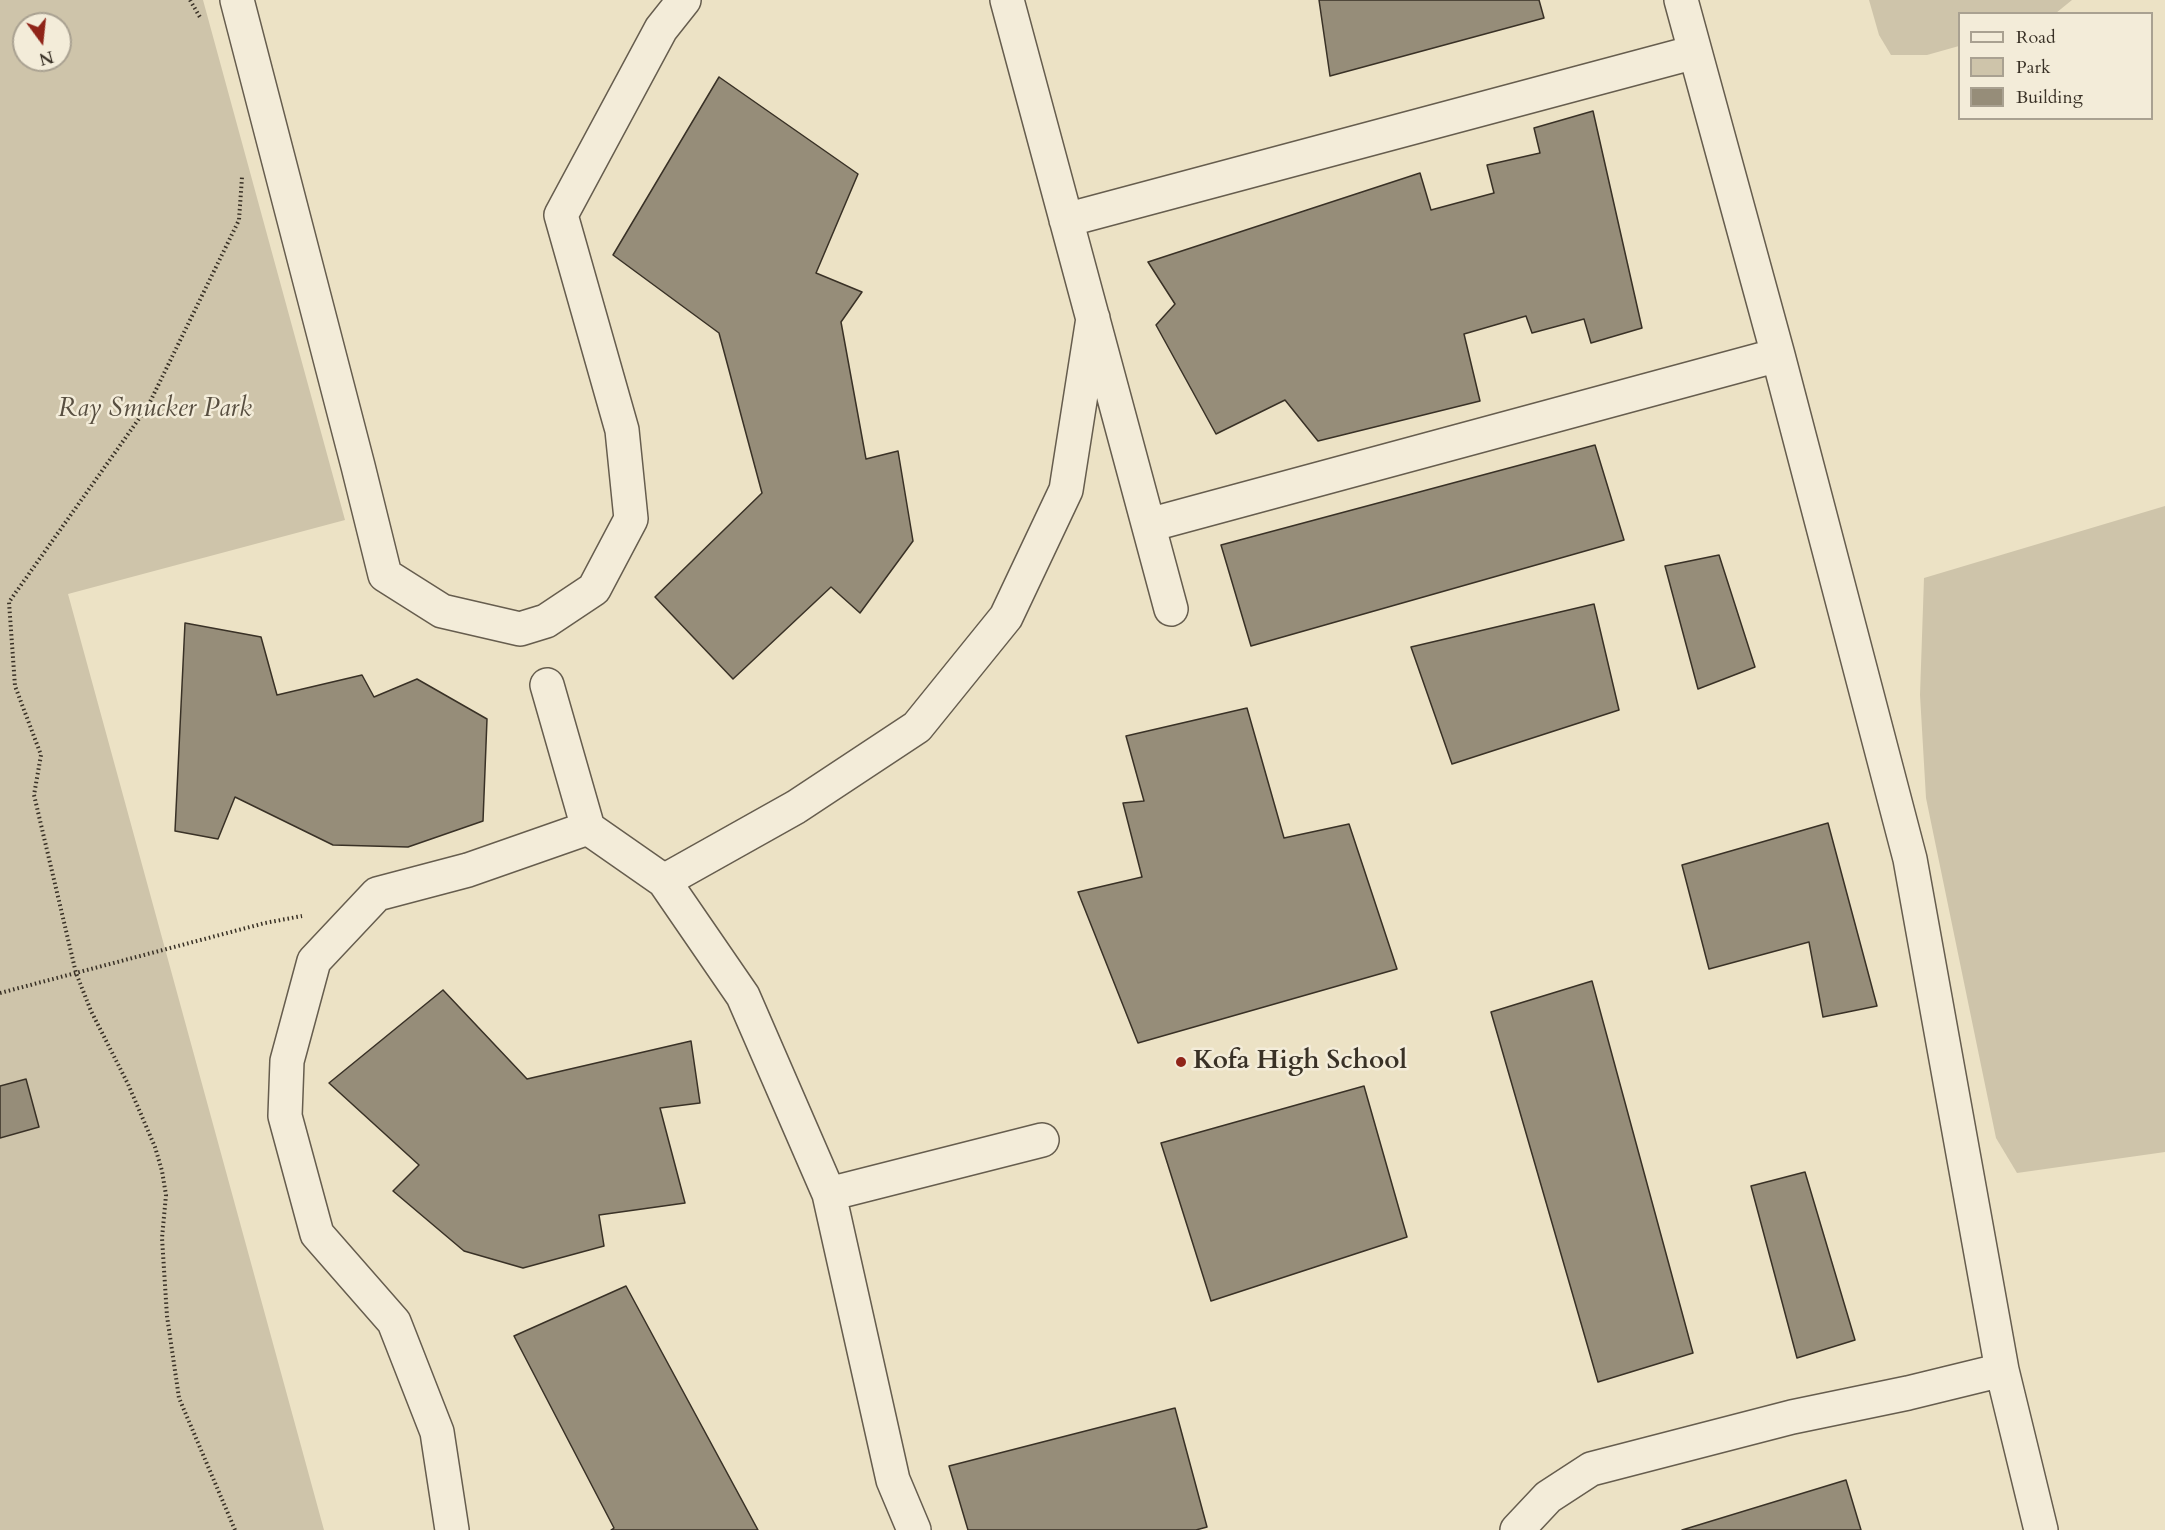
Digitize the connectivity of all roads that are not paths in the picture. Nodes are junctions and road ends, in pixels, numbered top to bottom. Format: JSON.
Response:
{"nodes":[{"id":1,"x":237,"y":0,"type":"edge"},
{"id":2,"x":684,"y":0,"type":"edge"},
{"id":3,"x":1007,"y":0,"type":"edge"},
{"id":4,"x":1681,"y":0,"type":"edge"},
{"id":5,"x":1695,"y":52,"type":"junction"},
{"id":6,"x":1066,"y":220,"type":"junction"},
{"id":7,"x":1093,"y":318,"type":"junction"},
{"id":8,"x":1778,"y":355,"type":"junction"},
{"id":9,"x":1149,"y":525,"type":"junction"},
{"id":10,"x":1171,"y":609,"type":"dead end"},
{"id":11,"x":548,"y":685,"type":"dead end"},
{"id":12,"x":588,"y":828,"type":"junction"},
{"id":13,"x":664,"y":881,"type":"junction"},
{"id":14,"x":1041,"y":1140,"type":"dead end"},
{"id":15,"x":829,"y":1194,"type":"junction"},
{"id":16,"x":2002,"y":1370,"type":"junction"},
{"id":17,"x":452,"y":1530,"type":"edge"},
{"id":18,"x":914,"y":1530,"type":"edge"},
{"id":19,"x":1517,"y":1530,"type":"edge"},
{"id":20,"x":2041,"y":1530,"type":"edge"}],
"edges":[{"from":1,"to":2,"type":"lane"},
{"from":3,"to":6,"type":"lane"},
{"from":4,"to":5,"type":"lane"},
{"from":5,"to":6,"type":"lane"},
{"from":5,"to":8,"type":"lane"},
{"from":6,"to":7,"type":"lane"},
{"from":7,"to":9,"type":"lane"},
{"from":7,"to":13,"type":"lane"},
{"from":8,"to":9,"type":"lane"},
{"from":8,"to":16,"type":"lane"},
{"from":9,"to":10,"type":"lane"},
{"from":11,"to":12,"type":"lane"},
{"from":12,"to":13,"type":"lane"},
{"from":12,"to":17,"type":"lane"},
{"from":13,"to":15,"type":"lane"},
{"from":14,"to":15,"type":"lane"},
{"from":15,"to":18,"type":"lane"},
{"from":16,"to":19,"type":"lane"},
{"from":16,"to":20,"type":"lane"}]}
